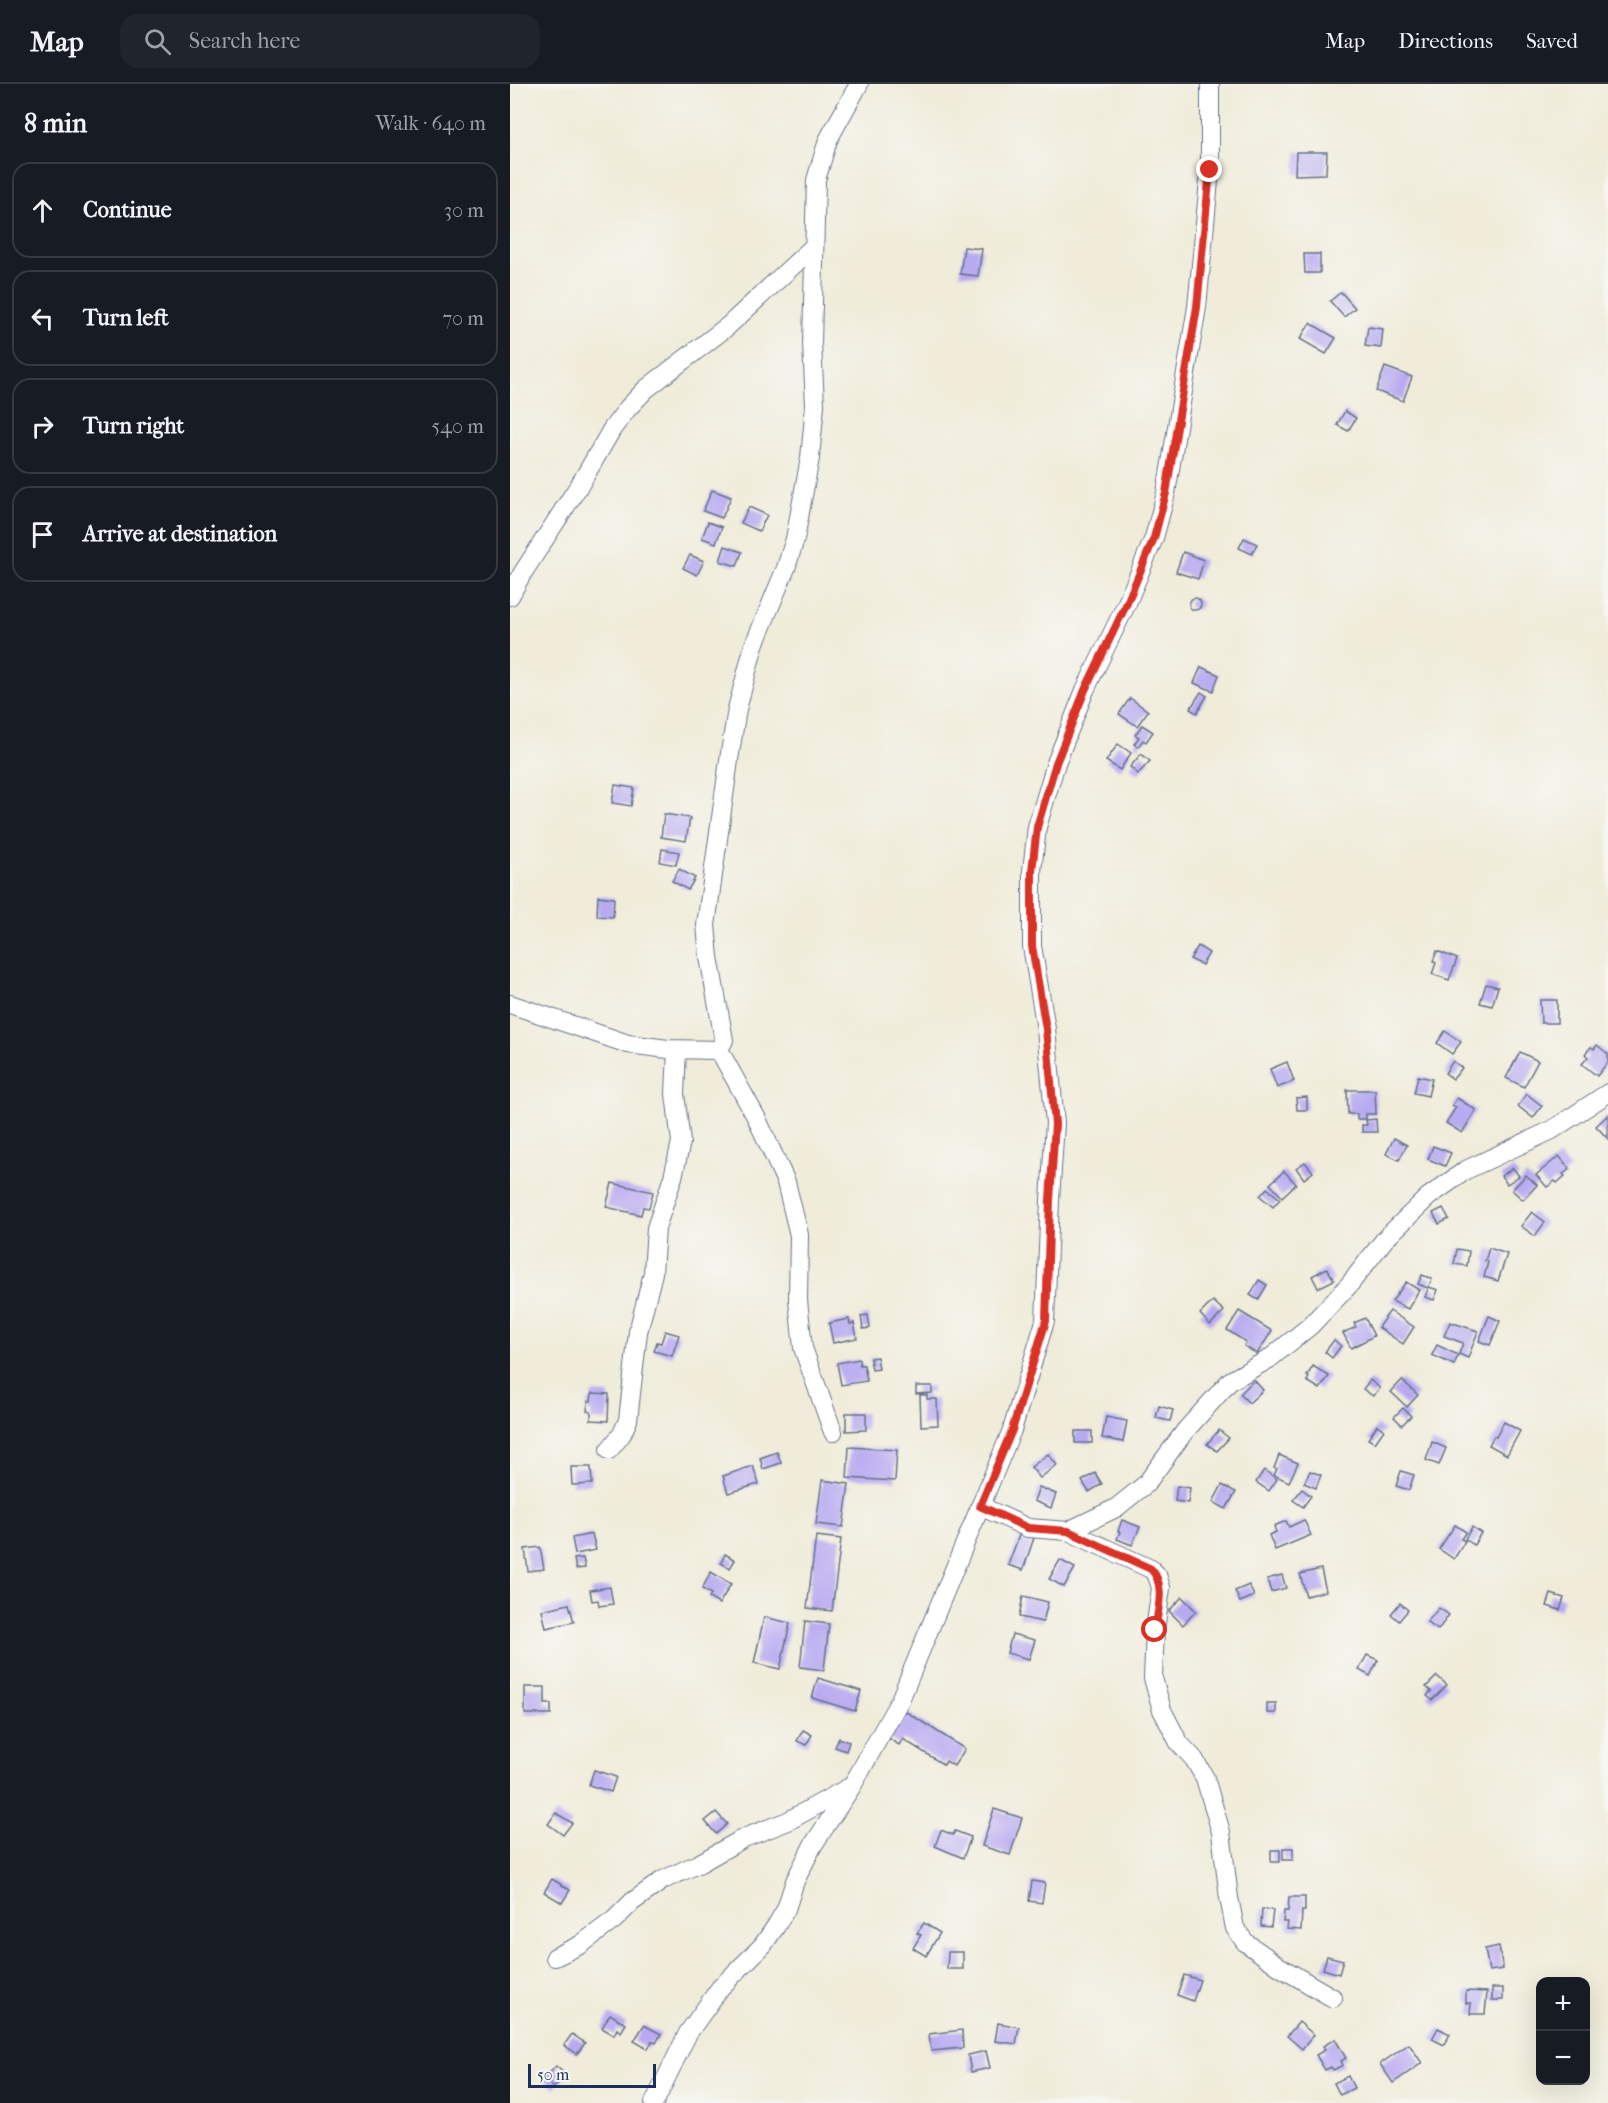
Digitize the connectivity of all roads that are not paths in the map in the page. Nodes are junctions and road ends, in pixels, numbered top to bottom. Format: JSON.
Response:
{"nodes":[{"id":1,"x":859,"y":84,"type":"edge"},
{"id":2,"x":1210,"y":84,"type":"edge"},
{"id":3,"x":814,"y":246,"type":"junction"},
{"id":4,"x":510,"y":596,"type":"edge"},
{"id":5,"x":510,"y":1004,"type":"edge"},
{"id":6,"x":677,"y":1050,"type":"junction"},
{"id":7,"x":719,"y":1050,"type":"junction"},
{"id":8,"x":1608,"y":1093,"type":"edge"},
{"id":9,"x":833,"y":1432,"type":"dead end"},
{"id":10,"x":609,"y":1450,"type":"dead end"},
{"id":11,"x":980,"y":1506,"type":"junction"},
{"id":12,"x":1068,"y":1531,"type":"junction"},
{"id":13,"x":852,"y":1786,"type":"junction"},
{"id":14,"x":555,"y":1957,"type":"dead end"},
{"id":15,"x":1333,"y":1998,"type":"dead end"},
{"id":16,"x":654,"y":2103,"type":"edge"}],
"edges":[{"from":1,"to":3,"type":"street"},
{"from":2,"to":11,"type":"street"},
{"from":3,"to":4,"type":"street"},
{"from":3,"to":7,"type":"street"},
{"from":5,"to":6,"type":"street"},
{"from":6,"to":7,"type":"street"},
{"from":6,"to":10,"type":"street"},
{"from":7,"to":9,"type":"street"},
{"from":8,"to":12,"type":"street"},
{"from":11,"to":12,"type":"street"},
{"from":11,"to":13,"type":"street"},
{"from":12,"to":15,"type":"street"},
{"from":13,"to":14,"type":"street"},
{"from":13,"to":16,"type":"street"}]}
